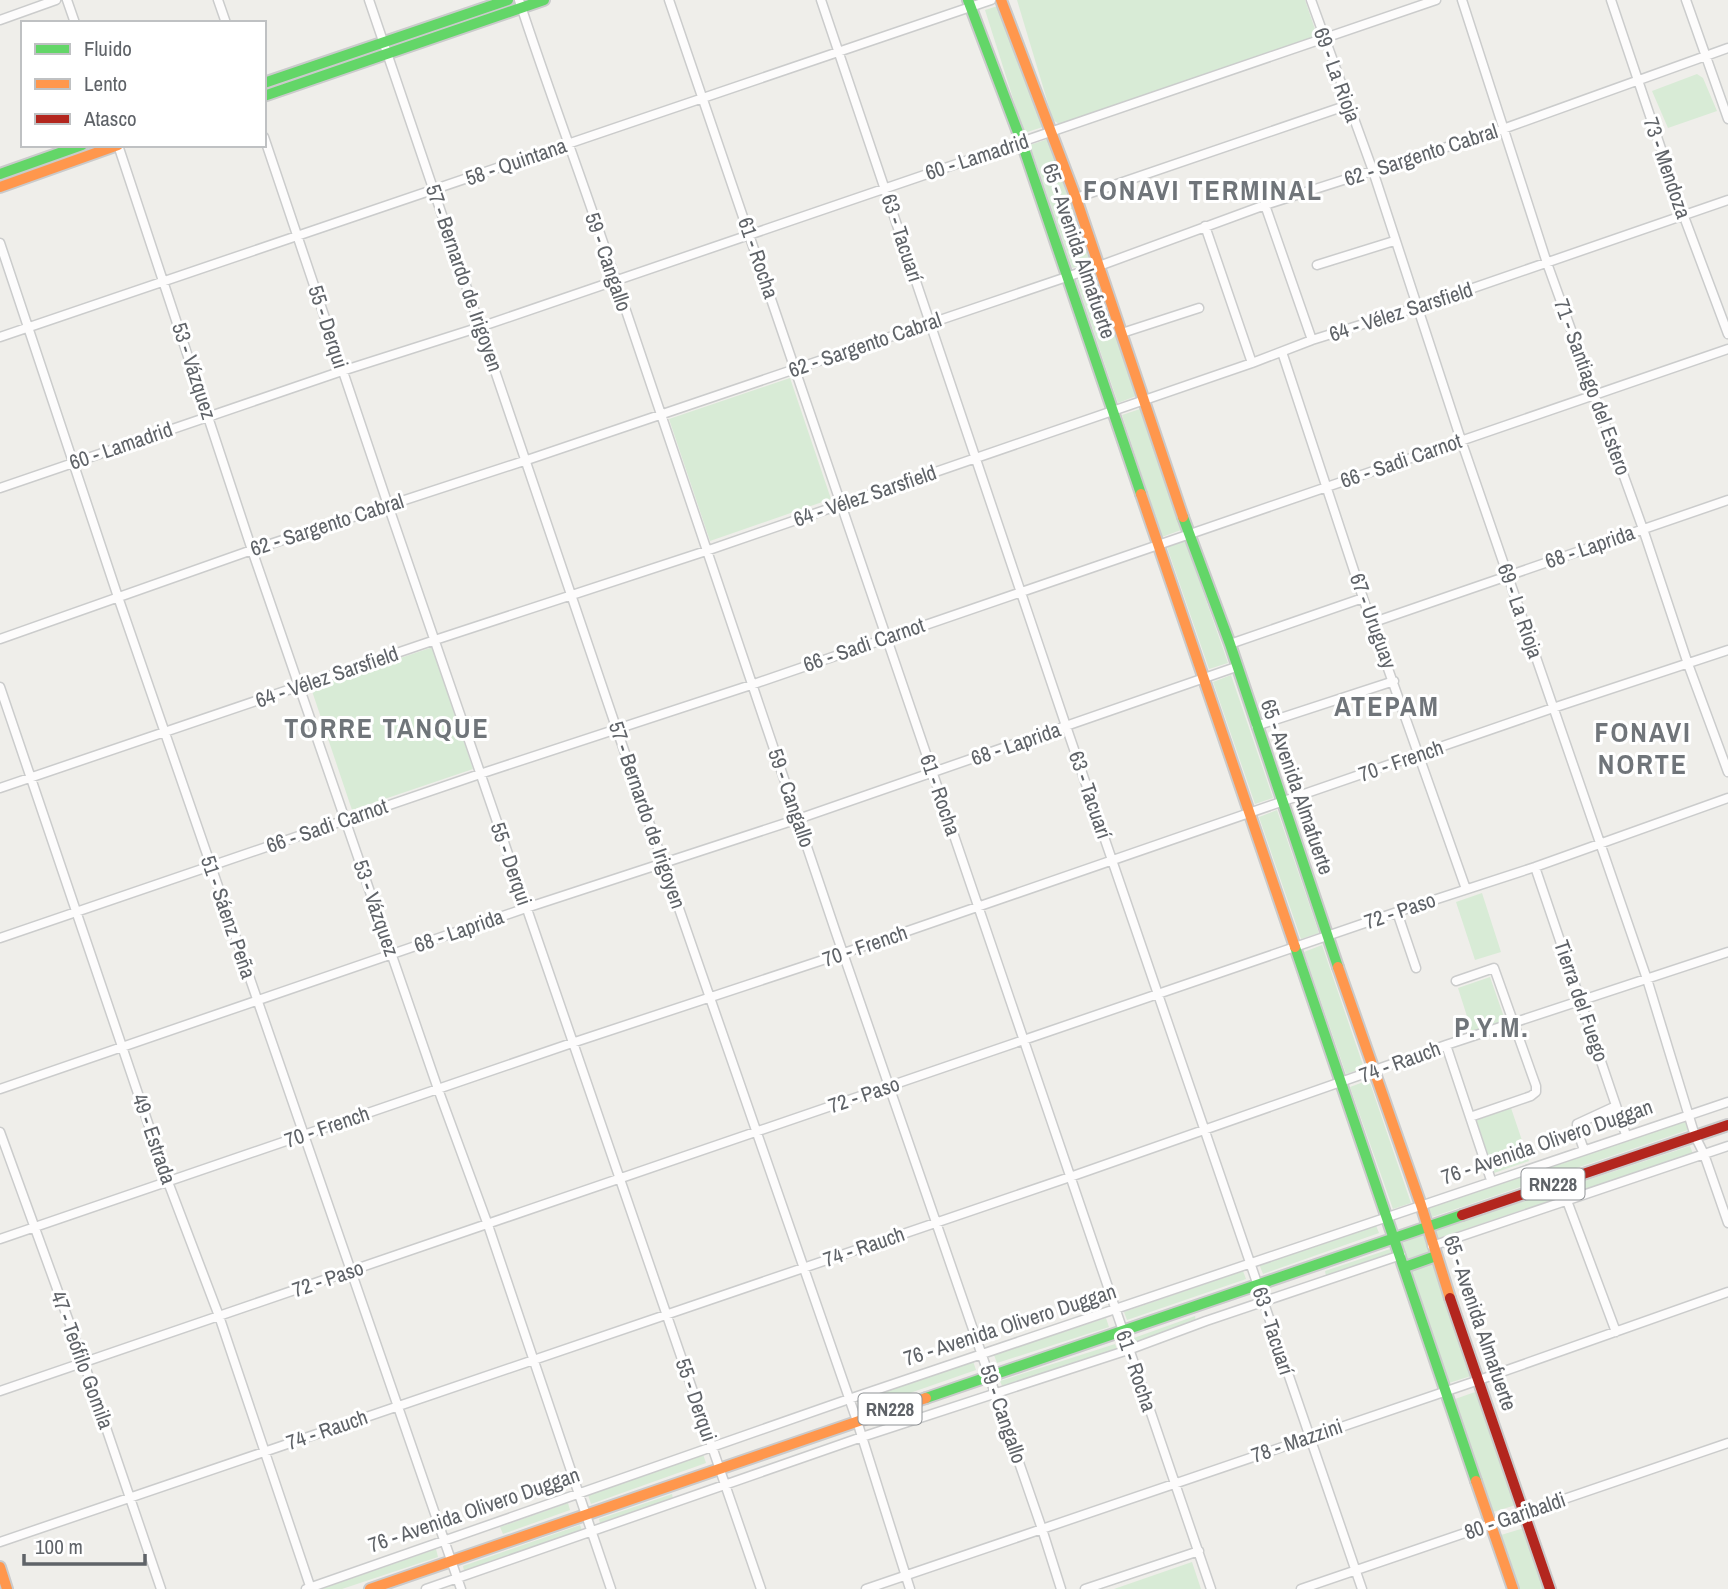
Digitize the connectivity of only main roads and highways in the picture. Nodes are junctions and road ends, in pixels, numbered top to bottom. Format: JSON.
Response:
{"nodes":[{"id":1,"x":508,"y":0,"type":"edge"},
{"id":2,"x":544,"y":0,"type":"edge"},
{"id":3,"x":1001,"y":0,"type":"edge"},
{"id":4,"x":520,"y":4,"type":"edge"},
{"id":5,"x":970,"y":4,"type":"edge"},
{"id":6,"x":266,"y":82,"type":"edge"},
{"id":7,"x":266,"y":95,"type":"edge"},
{"id":8,"x":76,"y":147,"type":"edge"},
{"id":9,"x":112,"y":147,"type":"edge"},
{"id":10,"x":0,"y":174,"type":"edge"},
{"id":11,"x":0,"y":187,"type":"edge"},
{"id":12,"x":1728,"y":1125,"type":"edge"},
{"id":13,"x":1426,"y":1226,"type":"junction"},
{"id":14,"x":1395,"y":1236,"type":"junction"},
{"id":15,"x":1434,"y":1251,"type":"junction"},
{"id":16,"x":1405,"y":1267,"type":"junction"},
{"id":17,"x":0,"y":1567,"type":"edge"},
{"id":18,"x":8,"y":1589,"type":"edge"},
{"id":19,"x":370,"y":1589,"type":"edge"},
{"id":20,"x":1513,"y":1589,"type":"edge"},
{"id":21,"x":1550,"y":1589,"type":"edge"}],
"edges":[{"from":1,"to":6,"type":"main road"},
{"from":2,"to":4,"type":"main road"},
{"from":3,"to":13,"type":"main road","name":"65 - Avenida Almafuerte"},
{"from":4,"to":7,"type":"main road"},
{"from":5,"to":14,"type":"main road","name":"65 - Avenida Almafuerte"},
{"from":8,"to":10,"type":"main road"},
{"from":9,"to":11,"type":"main road"},
{"from":12,"to":13,"type":"main road","name":"76 - Avenida Olivero Duggan","number":"RN228"},
{"from":13,"to":14,"type":"main road","name":"76 - Avenida Olivero Duggan","number":"RN228"},
{"from":13,"to":15,"type":"main road","name":"65 - Avenida Almafuerte"},
{"from":14,"to":16,"type":"main road","name":"65 - Avenida Almafuerte"},
{"from":14,"to":19,"type":"main road","name":"76 - Avenida Olivero Duggan","number":"RN228"},
{"from":15,"to":16,"type":"main road"},
{"from":15,"to":21,"type":"main road","name":"65 - Avenida Almafuerte"},
{"from":16,"to":20,"type":"main road","name":"65 - Avenida Almafuerte"},
{"from":17,"to":18,"type":"main road"}]}
